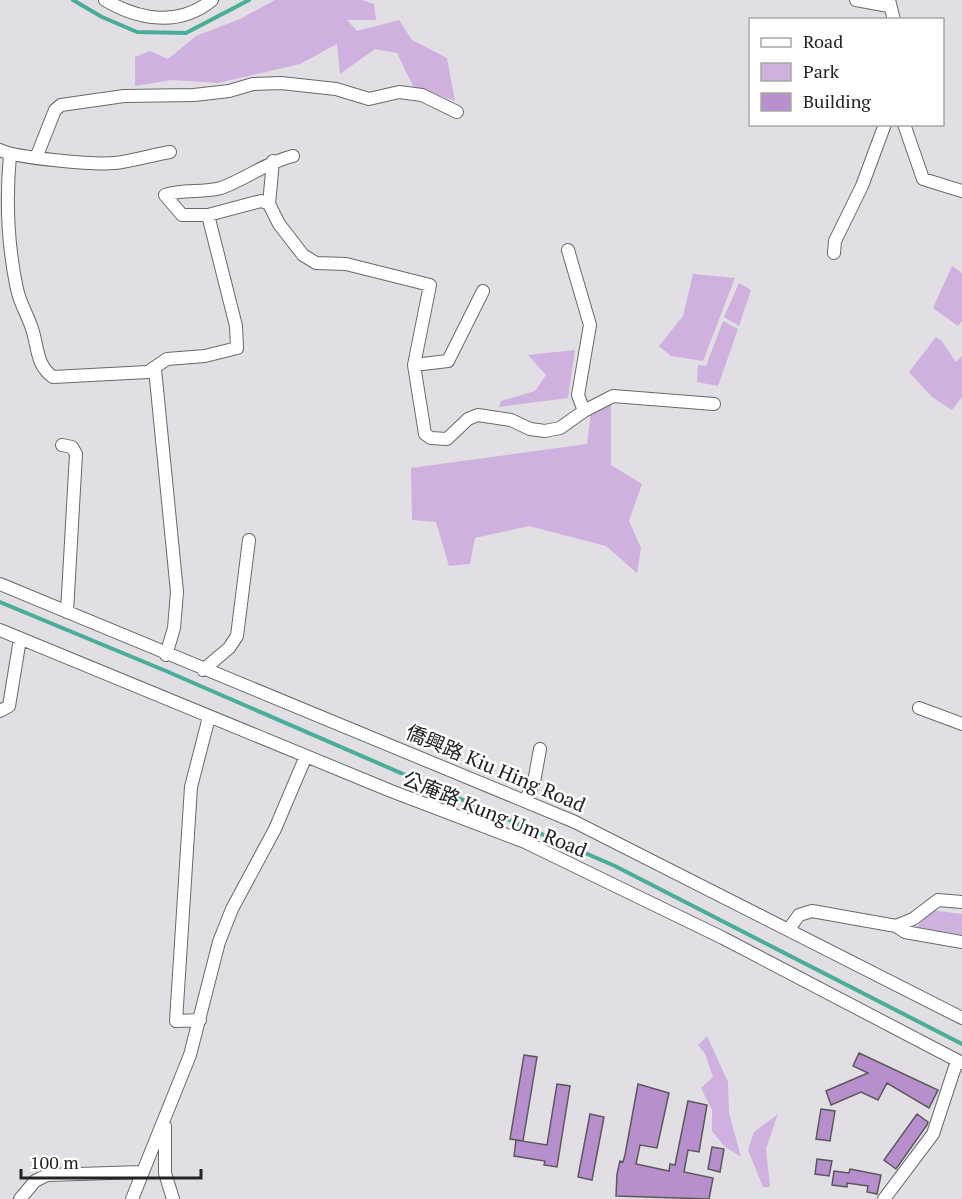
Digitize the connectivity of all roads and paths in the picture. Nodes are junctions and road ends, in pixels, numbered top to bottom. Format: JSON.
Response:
{"nodes":[{"id":1,"x":105,"y":0,"type":"edge"},
{"id":2,"x":212,"y":0,"type":"edge"},
{"id":3,"x":856,"y":0,"type":"edge"},
{"id":4,"x":889,"y":3,"type":"edge"},
{"id":5,"x":893,"y":18,"type":"edge"},
{"id":6,"x":457,"y":112,"type":"dead end"},
{"id":7,"x":884,"y":126,"type":"edge"},
{"id":8,"x":905,"y":126,"type":"edge"},
{"id":9,"x":5,"y":152,"type":"edge"},
{"id":10,"x":170,"y":152,"type":"dead end"},
{"id":11,"x":293,"y":156,"type":"dead end"},
{"id":12,"x":36,"y":158,"type":"junction"},
{"id":13,"x":273,"y":161,"type":"junction"},
{"id":14,"x":962,"y":192,"type":"edge"},
{"id":15,"x":269,"y":204,"type":"junction"},
{"id":16,"x":208,"y":215,"type":"junction"},
{"id":17,"x":568,"y":250,"type":"dead end"},
{"id":18,"x":834,"y":253,"type":"dead end"},
{"id":19,"x":483,"y":291,"type":"dead end"},
{"id":20,"x":414,"y":365,"type":"junction"},
{"id":21,"x":155,"y":369,"type":"junction"},
{"id":22,"x":714,"y":404,"type":"dead end"},
{"id":23,"x":584,"y":411,"type":"junction"},
{"id":24,"x":62,"y":445,"type":"dead end"},
{"id":25,"x":249,"y":540,"type":"dead end"},
{"id":26,"x":0,"y":584,"type":"edge"},
{"id":27,"x":67,"y":612,"type":"junction"},
{"id":28,"x":0,"y":630,"type":"edge"},
{"id":29,"x":20,"y":639,"type":"junction"},
{"id":30,"x":166,"y":655,"type":"junction"},
{"id":31,"x":203,"y":670,"type":"junction"},
{"id":32,"x":920,"y":708,"type":"dead end"},
{"id":33,"x":0,"y":711,"type":"edge"},
{"id":34,"x":209,"y":717,"type":"junction"},
{"id":35,"x":962,"y":724,"type":"edge"},
{"id":36,"x":540,"y":749,"type":"dead end"},
{"id":37,"x":306,"y":756,"type":"junction"},
{"id":38,"x":525,"y":801,"type":"junction"},
{"id":39,"x":962,"y":902,"type":"edge"},
{"id":40,"x":896,"y":926,"type":"junction"},
{"id":41,"x":789,"y":929,"type":"junction"},
{"id":42,"x":962,"y":942,"type":"edge"},
{"id":43,"x":962,"y":1018,"type":"edge"},
{"id":44,"x":200,"y":1020,"type":"junction"},
{"id":45,"x":959,"y":1062,"type":"edge"},
{"id":46,"x":165,"y":1115,"type":"junction"},
{"id":47,"x":142,"y":1172,"type":"junction"},
{"id":48,"x":20,"y":1199,"type":"edge"},
{"id":49,"x":132,"y":1199,"type":"edge"},
{"id":50,"x":173,"y":1199,"type":"edge"},
{"id":51,"x":884,"y":1199,"type":"edge"}],
"edges":[{"from":1,"to":2,"type":"street"},
{"from":3,"to":4,"type":"street"},
{"from":4,"to":5,"type":"street"},
{"from":6,"to":12,"type":"street"},
{"from":7,"to":18,"type":"street"},
{"from":8,"to":14,"type":"street"},
{"from":9,"to":12,"type":"street"},
{"from":9,"to":21,"type":"street"},
{"from":10,"to":12,"type":"street"},
{"from":11,"to":13,"type":"street"},
{"from":13,"to":15,"type":"street"},
{"from":13,"to":16,"type":"street"},
{"from":15,"to":16,"type":"street"},
{"from":15,"to":20,"type":"street"},
{"from":16,"to":21,"type":"street"},
{"from":17,"to":23,"type":"street"},
{"from":19,"to":20,"type":"street"},
{"from":20,"to":23,"type":"street"},
{"from":21,"to":30,"type":"street"},
{"from":22,"to":23,"type":"street"},
{"from":24,"to":27,"type":"street"},
{"from":25,"to":31,"type":"street"},
{"from":26,"to":27,"type":"street","name":"僑興路 Kiu Hing Road"},
{"from":27,"to":30,"type":"street","name":"僑興路 Kiu Hing Road"},
{"from":28,"to":29,"type":"street","name":"公庵路 Kung Um Road"},
{"from":29,"to":33,"type":"street"},
{"from":29,"to":34,"type":"street","name":"公庵路 Kung Um Road"},
{"from":30,"to":31,"type":"street","name":"僑興路 Kiu Hing Road"},
{"from":31,"to":38,"type":"street","name":"僑興路 Kiu Hing Road"},
{"from":32,"to":35,"type":"street"},
{"from":34,"to":37,"type":"street","name":"公庵路 Kung Um Road"},
{"from":34,"to":44,"type":"street"},
{"from":36,"to":38,"type":"street"},
{"from":37,"to":44,"type":"street"},
{"from":37,"to":45,"type":"street","name":"公庵路 Kung Um Road"},
{"from":38,"to":41,"type":"street","name":"僑興路 Kiu Hing Road"},
{"from":39,"to":40,"type":"street"},
{"from":40,"to":41,"type":"street"},
{"from":40,"to":42,"type":"street"},
{"from":41,"to":43,"type":"street","name":"僑興路 Kiu Hing Road"},
{"from":44,"to":46,"type":"street"},
{"from":45,"to":51,"type":"street"},
{"from":46,"to":47,"type":"street"},
{"from":46,"to":50,"type":"street"},
{"from":47,"to":48,"type":"street"},
{"from":47,"to":49,"type":"street"}]}
